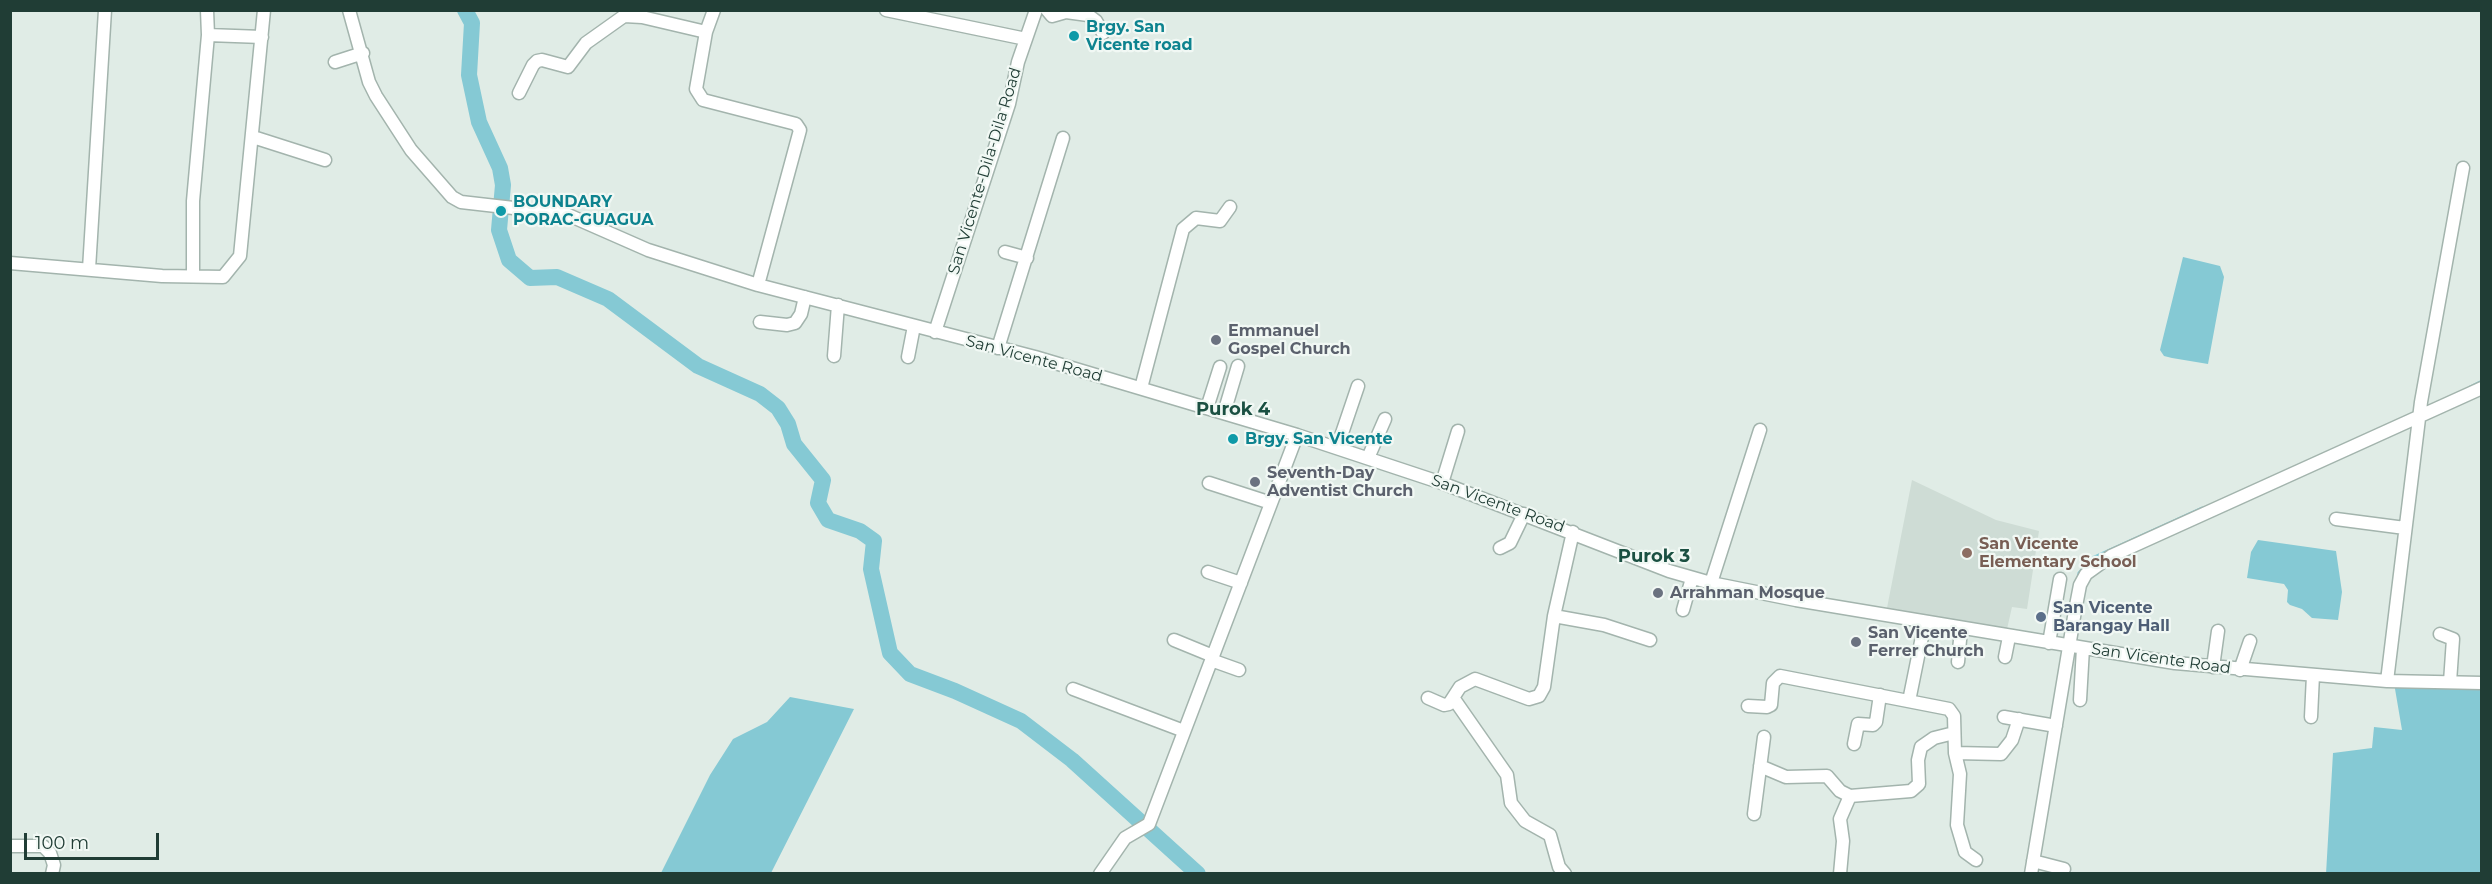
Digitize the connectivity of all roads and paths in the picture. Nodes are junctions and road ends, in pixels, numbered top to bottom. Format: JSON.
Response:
{"nodes":[{"id":1,"x":105,"y":10,"type":"edge"},
{"id":2,"x":207,"y":10,"type":"edge"},
{"id":3,"x":264,"y":10,"type":"edge"},
{"id":4,"x":349,"y":10,"type":"edge"},
{"id":5,"x":714,"y":10,"type":"edge"},
{"id":6,"x":886,"y":10,"type":"edge"},
{"id":7,"x":1036,"y":10,"type":"edge"},
{"id":8,"x":1047,"y":10,"type":"edge"},
{"id":9,"x":706,"y":32,"type":"junction"},
{"id":10,"x":1103,"y":33,"type":"dead end"},
{"id":11,"x":208,"y":35,"type":"junction"},
{"id":12,"x":262,"y":37,"type":"junction"},
{"id":13,"x":1026,"y":39,"type":"junction"},
{"id":14,"x":363,"y":53,"type":"junction"},
{"id":15,"x":335,"y":62,"type":"dead end"},
{"id":16,"x":519,"y":93,"type":"dead end"},
{"id":17,"x":253,"y":137,"type":"junction"},
{"id":18,"x":1063,"y":138,"type":"dead end"},
{"id":19,"x":325,"y":160,"type":"dead end"},
{"id":20,"x":2463,"y":168,"type":"dead end"},
{"id":21,"x":1230,"y":207,"type":"dead end"},
{"id":22,"x":1005,"y":252,"type":"dead end"},
{"id":23,"x":1027,"y":258,"type":"junction"},
{"id":24,"x":10,"y":262,"type":"edge"},
{"id":25,"x":89,"y":269,"type":"junction"},
{"id":26,"x":193,"y":276,"type":"junction"},
{"id":27,"x":758,"y":285,"type":"junction"},
{"id":28,"x":805,"y":297,"type":"junction"},
{"id":29,"x":838,"y":305,"type":"junction"},
{"id":30,"x":759,"y":322,"type":"dead end"},
{"id":31,"x":914,"y":326,"type":"junction"},
{"id":32,"x":935,"y":332,"type":"junction"},
{"id":33,"x":998,"y":348,"type":"junction"},
{"id":34,"x":834,"y":356,"type":"dead end"},
{"id":35,"x":908,"y":357,"type":"dead end"},
{"id":36,"x":1238,"y":366,"type":"dead end"},
{"id":37,"x":1220,"y":367,"type":"dead end"},
{"id":38,"x":1358,"y":386,"type":"dead end"},
{"id":39,"x":1141,"y":388,"type":"junction"},
{"id":40,"x":2481,"y":388,"type":"edge"},
{"id":41,"x":1207,"y":408,"type":"junction"},
{"id":42,"x":1224,"y":413,"type":"junction"},
{"id":43,"x":2421,"y":417,"type":"junction"},
{"id":44,"x":1385,"y":418,"type":"dead end"},
{"id":45,"x":1760,"y":430,"type":"dead end"},
{"id":46,"x":1458,"y":431,"type":"dead end"},
{"id":47,"x":1298,"y":435,"type":"junction"},
{"id":48,"x":1337,"y":448,"type":"junction"},
{"id":49,"x":1368,"y":458,"type":"junction"},
{"id":50,"x":1209,"y":483,"type":"dead end"},
{"id":51,"x":1442,"y":483,"type":"junction"},
{"id":52,"x":1271,"y":503,"type":"junction"},
{"id":53,"x":1524,"y":514,"type":"junction"},
{"id":54,"x":2336,"y":519,"type":"dead end"},
{"id":55,"x":2405,"y":528,"type":"junction"},
{"id":56,"x":1573,"y":532,"type":"junction"},
{"id":57,"x":1500,"y":548,"type":"dead end"},
{"id":58,"x":1208,"y":572,"type":"dead end"},
{"id":59,"x":1692,"y":578,"type":"junction"},
{"id":60,"x":2060,"y":579,"type":"dead end"},
{"id":61,"x":1241,"y":583,"type":"junction"},
{"id":62,"x":1711,"y":583,"type":"junction"},
{"id":63,"x":1683,"y":610,"type":"dead end"},
{"id":64,"x":1554,"y":616,"type":"junction"},
{"id":65,"x":1924,"y":622,"type":"junction"},
{"id":66,"x":1961,"y":628,"type":"junction"},
{"id":67,"x":2218,"y":631,"type":"dead end"},
{"id":68,"x":2440,"y":634,"type":"dead end"},
{"id":69,"x":2009,"y":637,"type":"junction"},
{"id":70,"x":1174,"y":640,"type":"dead end"},
{"id":71,"x":1650,"y":640,"type":"dead end"},
{"id":72,"x":2250,"y":641,"type":"dead end"},
{"id":73,"x":2049,"y":643,"type":"junction"},
{"id":74,"x":2076,"y":647,"type":"junction"},
{"id":75,"x":2005,"y":657,"type":"dead end"},
{"id":76,"x":1212,"y":658,"type":"junction"},
{"id":77,"x":1958,"y":662,"type":"dead end"},
{"id":78,"x":2212,"y":667,"type":"junction"},
{"id":79,"x":1239,"y":670,"type":"dead end"},
{"id":80,"x":2240,"y":670,"type":"junction"},
{"id":81,"x":2313,"y":675,"type":"junction"},
{"id":82,"x":2387,"y":681,"type":"junction"},
{"id":83,"x":2450,"y":682,"type":"junction"},
{"id":84,"x":2481,"y":683,"type":"edge"},
{"id":85,"x":1073,"y":689,"type":"dead end"},
{"id":86,"x":1880,"y":695,"type":"junction"},
{"id":87,"x":1428,"y":698,"type":"dead end"},
{"id":88,"x":1454,"y":699,"type":"junction"},
{"id":89,"x":2080,"y":700,"type":"dead end"},
{"id":90,"x":1910,"y":701,"type":"junction"},
{"id":91,"x":1748,"y":706,"type":"dead end"},
{"id":92,"x":2004,"y":717,"type":"dead end"},
{"id":93,"x":2312,"y":717,"type":"dead end"},
{"id":94,"x":2019,"y":720,"type":"junction"},
{"id":95,"x":2056,"y":726,"type":"junction"},
{"id":96,"x":1184,"y":731,"type":"junction"},
{"id":97,"x":1954,"y":733,"type":"junction"},
{"id":98,"x":1764,"y":737,"type":"dead end"},
{"id":99,"x":1854,"y":744,"type":"dead end"},
{"id":100,"x":1955,"y":753,"type":"junction"},
{"id":101,"x":1760,"y":766,"type":"junction"},
{"id":102,"x":1850,"y":796,"type":"junction"},
{"id":103,"x":1754,"y":814,"type":"dead end"},
{"id":104,"x":10,"y":846,"type":"edge"},
{"id":105,"x":1976,"y":860,"type":"dead end"},
{"id":106,"x":2032,"y":867,"type":"edge"},
{"id":107,"x":2064,"y":869,"type":"dead end"},
{"id":108,"x":52,"y":873,"type":"edge"},
{"id":109,"x":1100,"y":873,"type":"edge"},
{"id":110,"x":1565,"y":873,"type":"edge"},
{"id":111,"x":1840,"y":873,"type":"edge"}],
"edges":[{"from":1,"to":25,"type":"street"},
{"from":2,"to":11,"type":"street"},
{"from":3,"to":12,"type":"street"},
{"from":4,"to":14,"type":"street","name":"San Vicente Road"},
{"from":5,"to":9,"type":"street"},
{"from":6,"to":13,"type":"street"},
{"from":7,"to":13,"type":"street","name":"San Vicente-Dila-Dila Road"},
{"from":8,"to":10,"type":"street"},
{"from":9,"to":16,"type":"street"},
{"from":9,"to":27,"type":"street"},
{"from":11,"to":12,"type":"street"},
{"from":11,"to":26,"type":"street"},
{"from":12,"to":17,"type":"street"},
{"from":13,"to":32,"type":"street","name":"San Vicente-Dila-Dila Road"},
{"from":14,"to":15,"type":"street"},
{"from":14,"to":27,"type":"street","name":"San Vicente Road"},
{"from":17,"to":19,"type":"street"},
{"from":17,"to":26,"type":"street"},
{"from":18,"to":23,"type":"street"},
{"from":20,"to":43,"type":"street"},
{"from":21,"to":39,"type":"street"},
{"from":22,"to":23,"type":"street"},
{"from":23,"to":33,"type":"street"},
{"from":24,"to":25,"type":"street"},
{"from":25,"to":26,"type":"street"},
{"from":27,"to":28,"type":"street","name":"San Vicente Road"},
{"from":28,"to":29,"type":"street","name":"San Vicente Road"},
{"from":28,"to":30,"type":"street"},
{"from":29,"to":31,"type":"street","name":"San Vicente Road"},
{"from":29,"to":34,"type":"street"},
{"from":31,"to":32,"type":"street","name":"San Vicente Road"},
{"from":31,"to":35,"type":"street"},
{"from":32,"to":33,"type":"street","name":"San Vicente Road"},
{"from":33,"to":39,"type":"street","name":"San Vicente Road"},
{"from":36,"to":42,"type":"street"},
{"from":37,"to":41,"type":"street"},
{"from":38,"to":48,"type":"street"},
{"from":39,"to":41,"type":"street","name":"San Vicente Road"},
{"from":40,"to":43,"type":"street"},
{"from":41,"to":42,"type":"street","name":"San Vicente Road"},
{"from":42,"to":47,"type":"street","name":"San Vicente Road"},
{"from":43,"to":55,"type":"street"},
{"from":43,"to":74,"type":"street"},
{"from":44,"to":49,"type":"street"},
{"from":45,"to":62,"type":"street"},
{"from":46,"to":51,"type":"street"},
{"from":47,"to":48,"type":"street","name":"San Vicente Road"},
{"from":47,"to":52,"type":"street"},
{"from":48,"to":49,"type":"street","name":"San Vicente Road"},
{"from":49,"to":51,"type":"street","name":"San Vicente Road"},
{"from":50,"to":52,"type":"street"},
{"from":51,"to":53,"type":"street","name":"San Vicente Road"},
{"from":52,"to":61,"type":"street"},
{"from":53,"to":56,"type":"street","name":"San Vicente Road"},
{"from":53,"to":57,"type":"street"},
{"from":54,"to":55,"type":"street"},
{"from":55,"to":82,"type":"street"},
{"from":56,"to":59,"type":"street","name":"San Vicente Road"},
{"from":56,"to":64,"type":"street"},
{"from":58,"to":61,"type":"street"},
{"from":59,"to":62,"type":"street","name":"San Vicente Road"},
{"from":59,"to":63,"type":"street"},
{"from":60,"to":73,"type":"street"},
{"from":61,"to":76,"type":"street"},
{"from":62,"to":65,"type":"street","name":"San Vicente Road"},
{"from":64,"to":71,"type":"street"},
{"from":64,"to":88,"type":"street"},
{"from":65,"to":66,"type":"street","name":"San Vicente Road"},
{"from":65,"to":90,"type":"street"},
{"from":66,"to":69,"type":"street","name":"San Vicente Road"},
{"from":66,"to":77,"type":"street"},
{"from":67,"to":78,"type":"street"},
{"from":68,"to":83,"type":"street"},
{"from":69,"to":73,"type":"street","name":"San Vicente Road"},
{"from":69,"to":75,"type":"street"},
{"from":70,"to":76,"type":"street"},
{"from":72,"to":80,"type":"street"},
{"from":73,"to":74,"type":"street","name":"San Vicente Road"},
{"from":74,"to":78,"type":"street","name":"San Vicente Road"},
{"from":74,"to":89,"type":"street"},
{"from":74,"to":95,"type":"street"},
{"from":76,"to":79,"type":"street"},
{"from":76,"to":96,"type":"street"},
{"from":78,"to":80,"type":"street","name":"San Vicente Road"},
{"from":80,"to":81,"type":"street","name":"San Vicente Road"},
{"from":81,"to":82,"type":"street","name":"San Vicente Road"},
{"from":81,"to":93,"type":"street"},
{"from":82,"to":83,"type":"street","name":"San Vicente Road"},
{"from":83,"to":84,"type":"street","name":"San Vicente Road"},
{"from":85,"to":96,"type":"street"},
{"from":86,"to":90,"type":"street"},
{"from":86,"to":91,"type":"street"},
{"from":86,"to":99,"type":"street"},
{"from":87,"to":88,"type":"street"},
{"from":88,"to":110,"type":"street"},
{"from":90,"to":97,"type":"street"},
{"from":92,"to":94,"type":"street"},
{"from":94,"to":95,"type":"street"},
{"from":94,"to":100,"type":"street"},
{"from":95,"to":106,"type":"street"},
{"from":96,"to":109,"type":"street"},
{"from":97,"to":100,"type":"street"},
{"from":97,"to":102,"type":"street"},
{"from":98,"to":101,"type":"street"},
{"from":100,"to":105,"type":"street"},
{"from":101,"to":102,"type":"street"},
{"from":101,"to":103,"type":"street"},
{"from":102,"to":111,"type":"street"},
{"from":104,"to":108,"type":"street"},
{"from":106,"to":107,"type":"street"}]}
